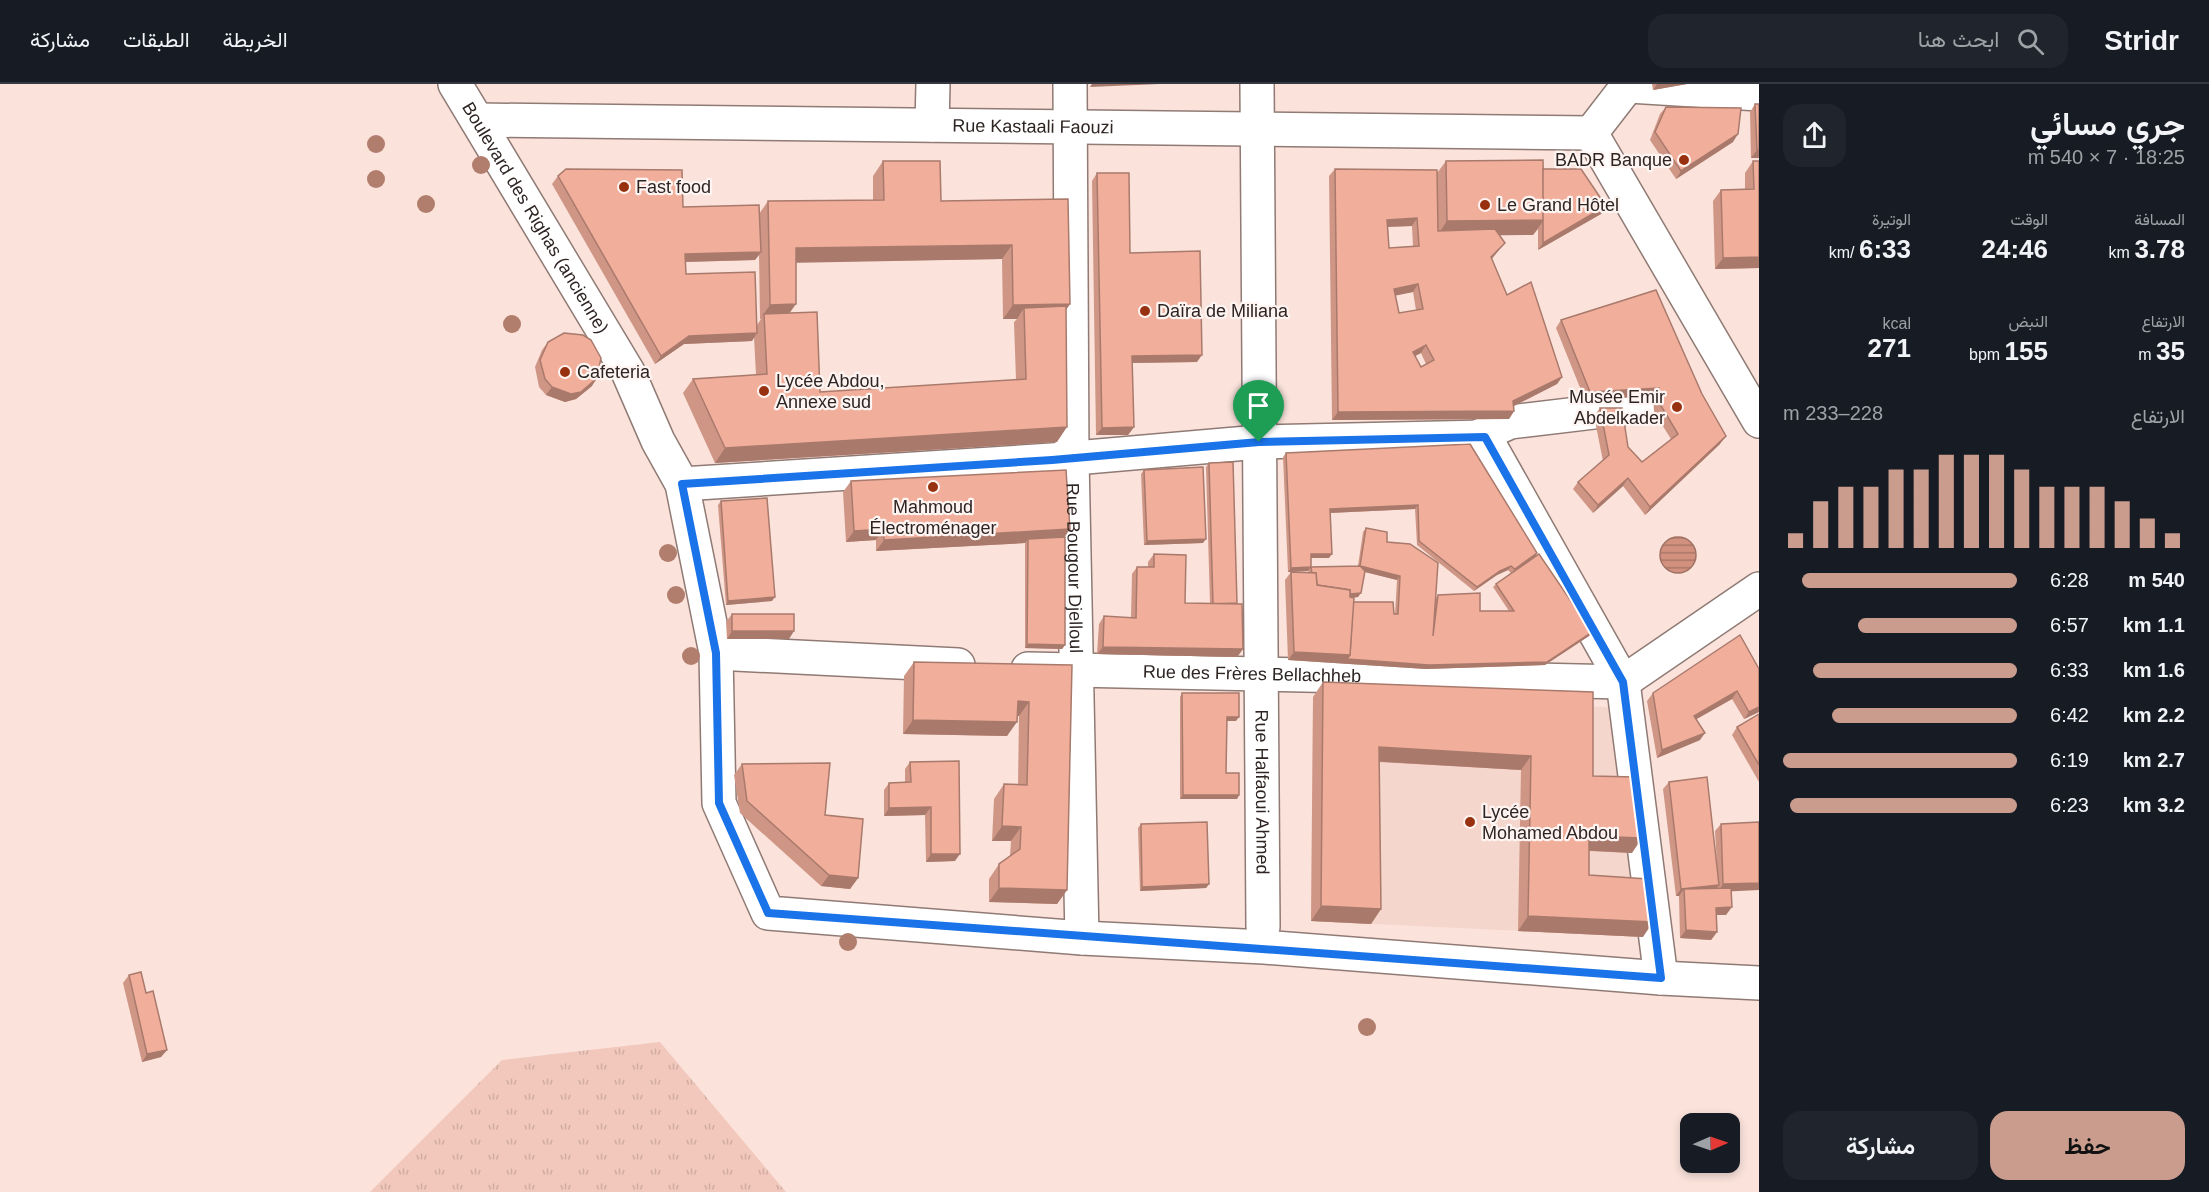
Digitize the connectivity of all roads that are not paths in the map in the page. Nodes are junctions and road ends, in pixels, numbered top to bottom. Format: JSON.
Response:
{"nodes":[{"id":1,"x":455,"y":84,"type":"edge"},
{"id":2,"x":933,"y":84,"type":"edge"},
{"id":3,"x":1070,"y":84,"type":"edge"},
{"id":4,"x":1257,"y":84,"type":"edge"},
{"id":5,"x":1629,"y":85,"type":"edge"},
{"id":6,"x":1759,"y":94,"type":"edge"},
{"id":7,"x":477,"y":120,"type":"junction"},
{"id":8,"x":932,"y":125,"type":"junction"},
{"id":9,"x":1070,"y":127,"type":"junction"},
{"id":10,"x":1258,"y":129,"type":"junction"},
{"id":11,"x":1591,"y":133,"type":"junction"},
{"id":12,"x":1653,"y":405,"type":"edge"},
{"id":13,"x":1759,"y":421,"type":"edge"},
{"id":14,"x":1481,"y":437,"type":"junction"},
{"id":15,"x":1259,"y":442,"type":"junction"},
{"id":16,"x":1072,"y":458,"type":"junction"},
{"id":17,"x":682,"y":484,"type":"junction"},
{"id":18,"x":1759,"y":589,"type":"edge"},
{"id":19,"x":716,"y":653,"type":"junction"},
{"id":20,"x":1076,"y":671,"type":"junction"},
{"id":21,"x":1260,"y":675,"type":"junction"},
{"id":22,"x":1623,"y":682,"type":"junction"},
{"id":23,"x":1263,"y":927,"type":"dead end"},
{"id":24,"x":1082,"y":938,"type":"junction"},
{"id":25,"x":1661,"y":978,"type":"junction"},
{"id":26,"x":1759,"y":983,"type":"edge"}],
"edges":[{"from":1,"to":7,"type":"street","name":"Boulevard des Righas (ancienne)"},
{"from":2,"to":8,"type":"street"},
{"from":3,"to":9,"type":"street","name":"Rue Bougour Djelloul"},
{"from":4,"to":10,"type":"street","name":"Rue Halfaoui Ahmed"},
{"from":5,"to":6,"type":"street"},
{"from":5,"to":11,"type":"street"},
{"from":7,"to":8,"type":"street","name":"Rue Kastaali Faouzi"},
{"from":7,"to":17,"type":"street","name":"Boulevard des Righas (ancienne)"},
{"from":8,"to":9,"type":"street","name":"Rue Kastaali Faouzi"},
{"from":9,"to":10,"type":"street","name":"Rue Kastaali Faouzi"},
{"from":9,"to":16,"type":"street","name":"Rue Bougour Djelloul"},
{"from":10,"to":11,"type":"street","name":"Rue Kastaali Faouzi"},
{"from":10,"to":15,"type":"street","name":"Rue Halfaoui Ahmed"},
{"from":11,"to":13,"type":"street"},
{"from":12,"to":14,"type":"street"},
{"from":14,"to":15,"type":"street"},
{"from":14,"to":22,"type":"street"},
{"from":15,"to":16,"type":"street"},
{"from":15,"to":21,"type":"street","name":"Rue Halfaoui Ahmed"},
{"from":16,"to":17,"type":"street"},
{"from":16,"to":20,"type":"street","name":"Rue Bougour Djelloul"},
{"from":17,"to":19,"type":"street","name":"Boulevard des Righas (ancienne)"},
{"from":18,"to":22,"type":"street"},
{"from":19,"to":20,"type":"street","name":"Rue des Frères Bellachheb"},
{"from":19,"to":24,"type":"street","name":"Boulevard des Righas (ancienne)"},
{"from":20,"to":21,"type":"street","name":"Rue des Frères Bellachheb"},
{"from":20,"to":24,"type":"street","name":"Rue Bougour Djelloul"},
{"from":21,"to":22,"type":"street","name":"Rue des Frères Bellachheb"},
{"from":21,"to":23,"type":"street","name":"Rue Halfaoui Ahmed"},
{"from":22,"to":25,"type":"street"},
{"from":24,"to":25,"type":"street","name":"Boulevard des Righas (ancienne)"},
{"from":25,"to":26,"type":"street","name":"Boulevard des Righas (ancienne)"}]}
